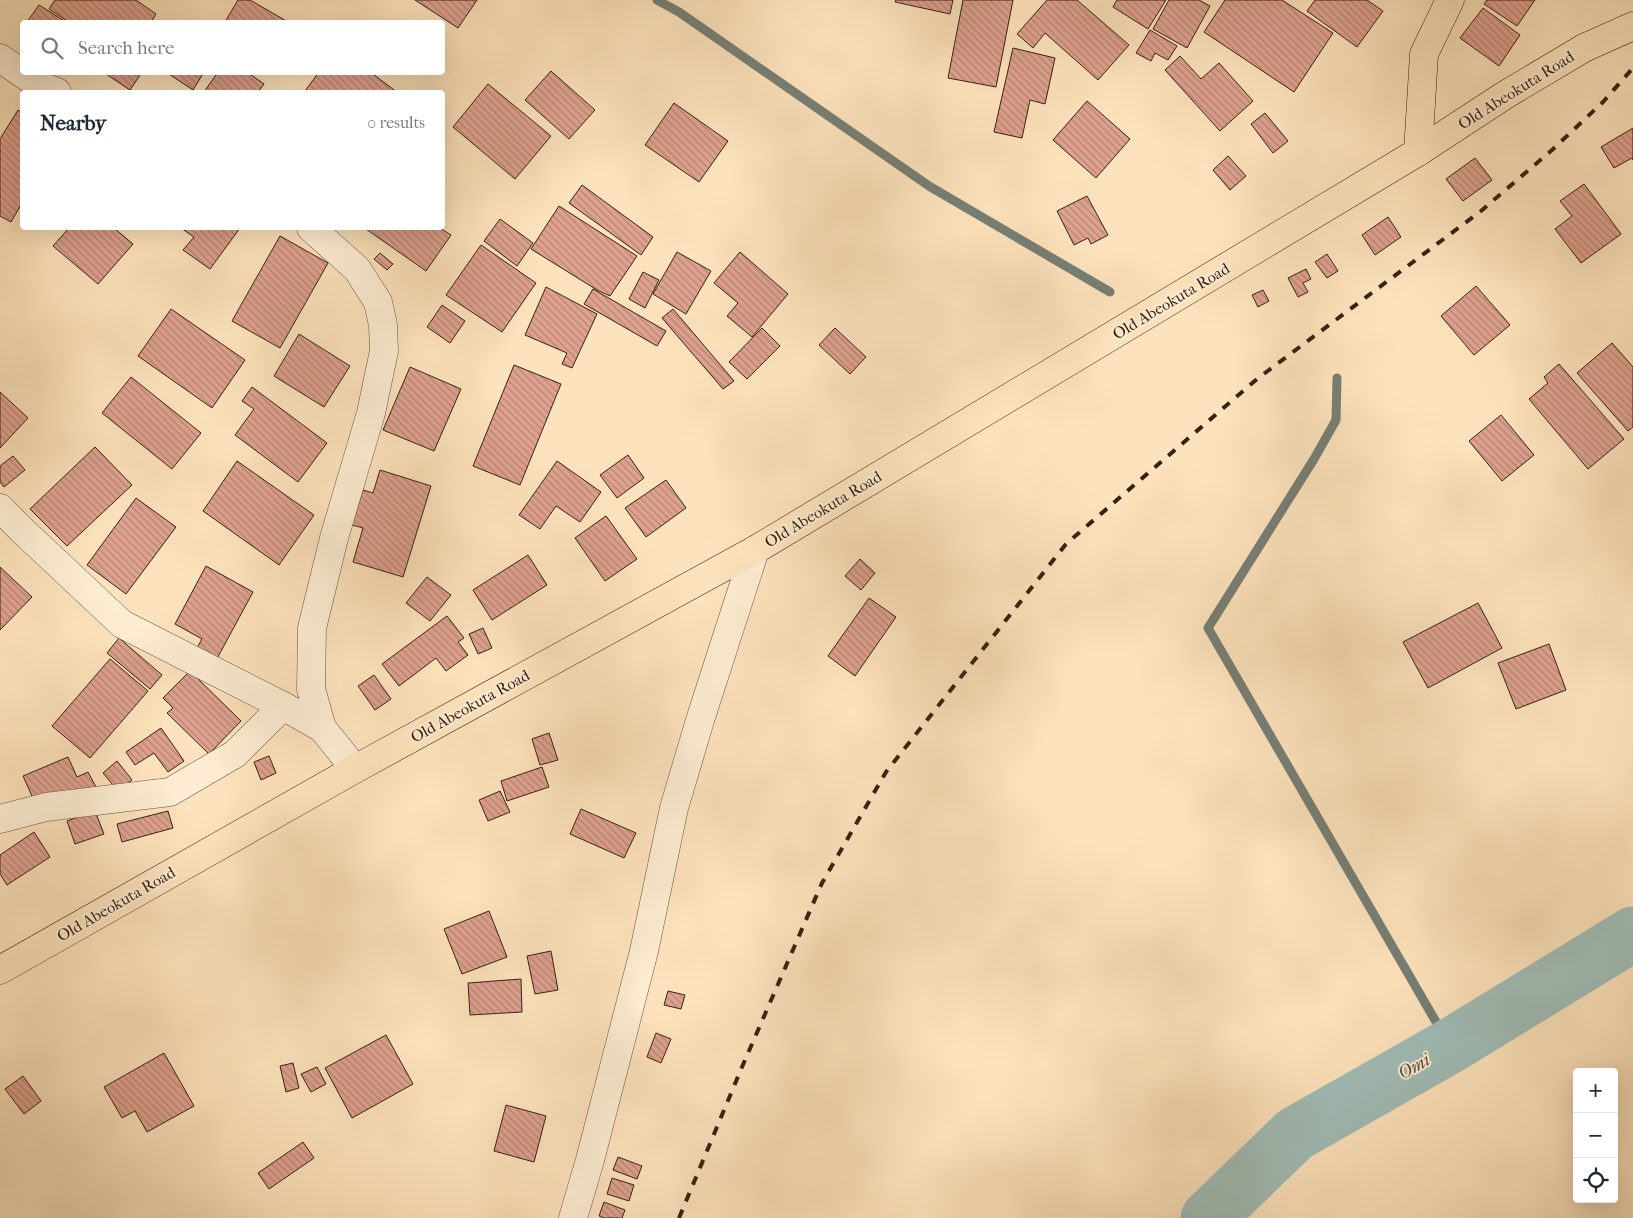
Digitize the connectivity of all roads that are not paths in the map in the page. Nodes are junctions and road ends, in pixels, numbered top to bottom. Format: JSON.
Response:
{"nodes":[{"id":1,"x":1450,"y":0,"type":"edge"},
{"id":2,"x":1633,"y":26,"type":"edge"},
{"id":3,"x":0,"y":58,"type":"edge"},
{"id":4,"x":20,"y":72,"type":"edge"},
{"id":5,"x":25,"y":75,"type":"edge"},
{"id":6,"x":52,"y":90,"type":"edge"},
{"id":7,"x":1418,"y":152,"type":"junction"},
{"id":8,"x":312,"y":230,"type":"edge"},
{"id":9,"x":0,"y":508,"type":"edge"},
{"id":10,"x":755,"y":550,"type":"junction"},
{"id":11,"x":283,"y":706,"type":"junction"},
{"id":12,"x":322,"y":728,"type":"junction"},
{"id":13,"x":354,"y":769,"type":"junction"},
{"id":14,"x":0,"y":819,"type":"edge"},
{"id":15,"x":0,"y":970,"type":"edge"},
{"id":16,"x":573,"y":1218,"type":"edge"}],
"edges":[{"from":1,"to":7,"type":"main road"},
{"from":2,"to":7,"type":"main road","name":"Old Abeokuta Road"},
{"from":3,"to":4,"type":"street"},
{"from":5,"to":6,"type":"street"},
{"from":7,"to":10,"type":"main road","name":"Old Abeokuta Road"},
{"from":8,"to":12,"type":"street"},
{"from":9,"to":11,"type":"street"},
{"from":10,"to":13,"type":"main road","name":"Old Abeokuta Road"},
{"from":10,"to":16,"type":"street"},
{"from":11,"to":12,"type":"street"},
{"from":11,"to":14,"type":"street"},
{"from":12,"to":13,"type":"street"},
{"from":13,"to":15,"type":"main road","name":"Old Abeokuta Road"}]}
